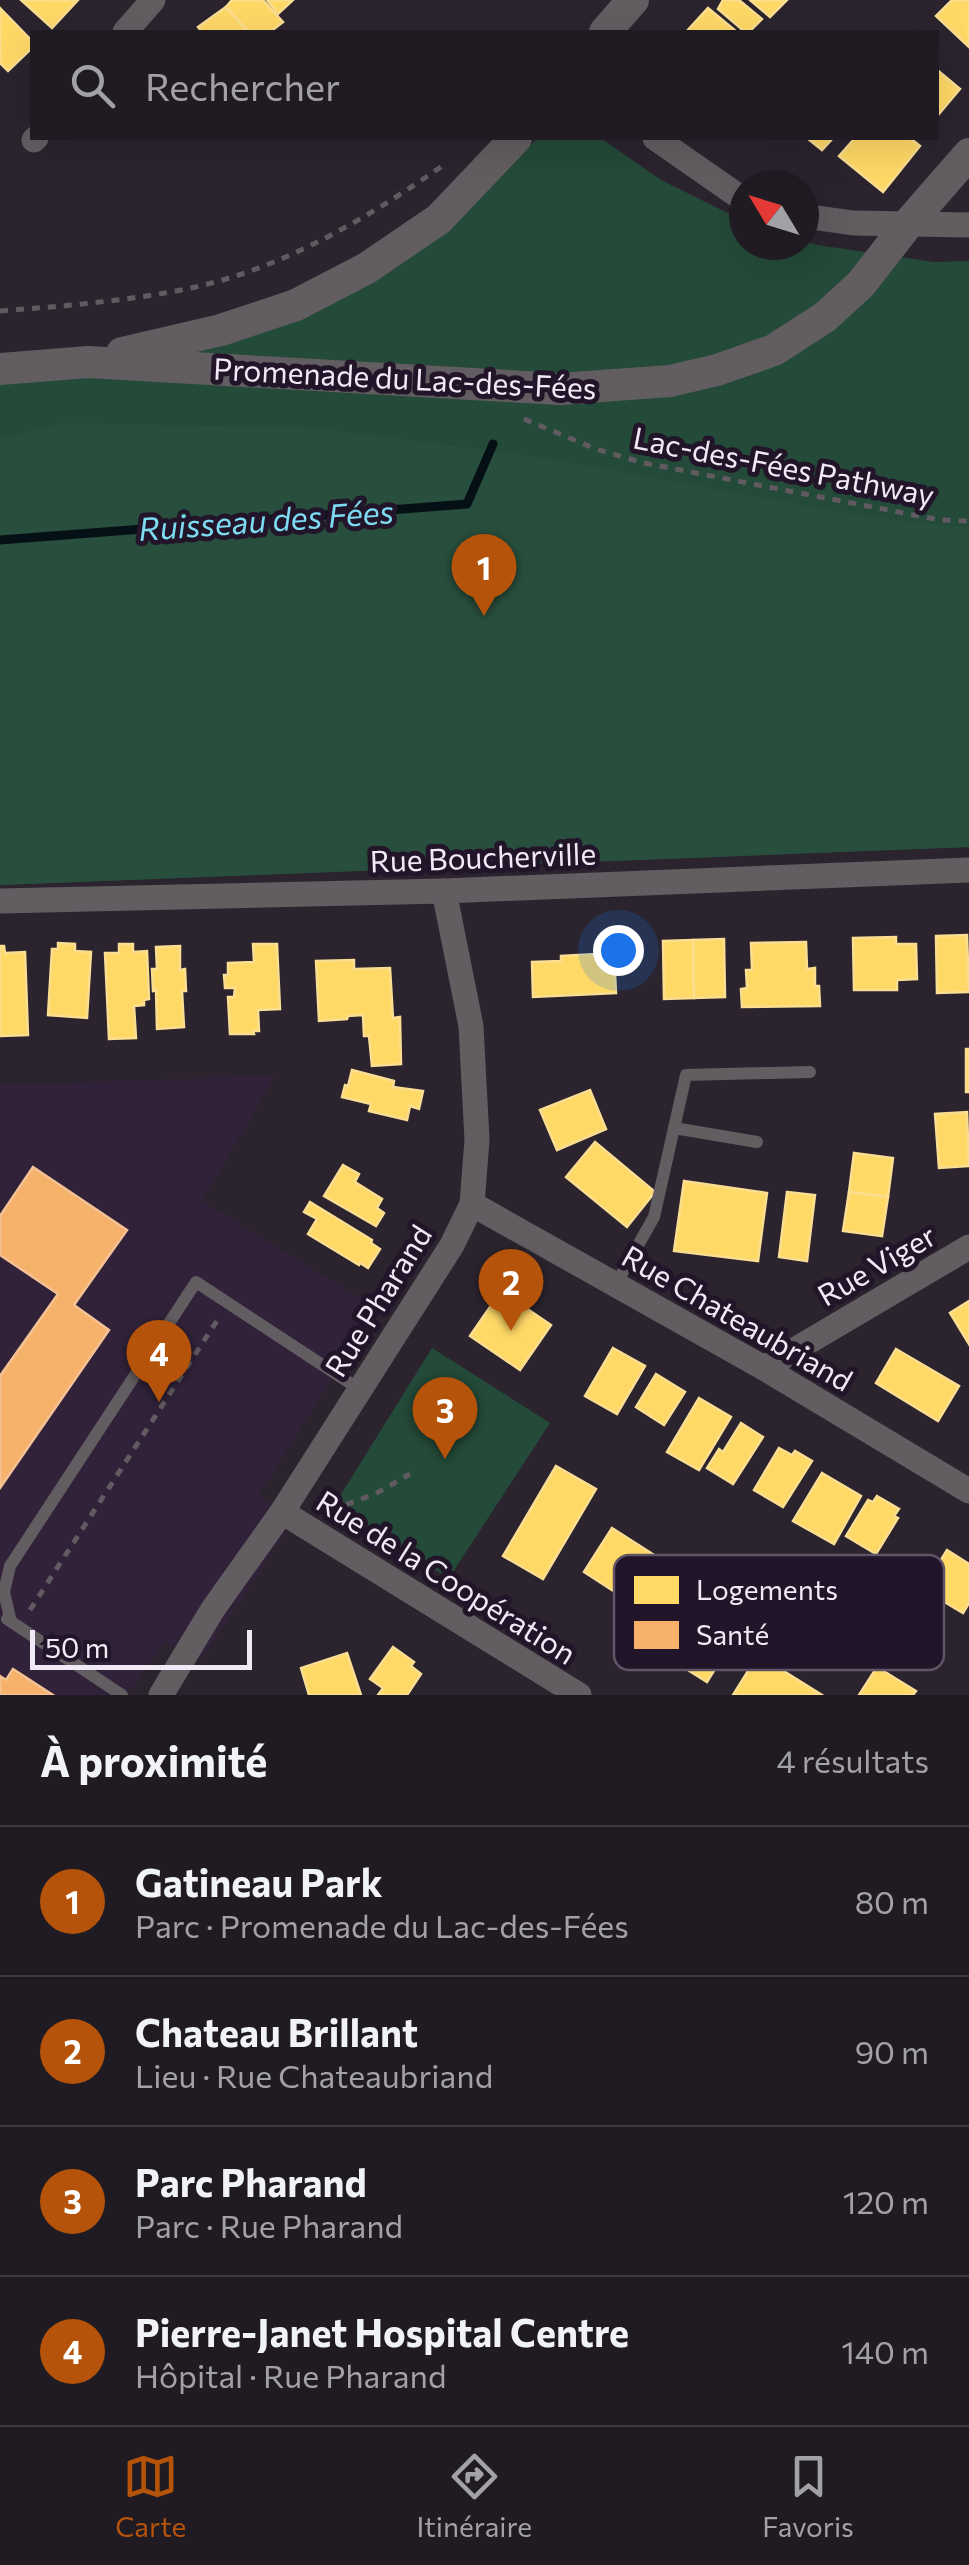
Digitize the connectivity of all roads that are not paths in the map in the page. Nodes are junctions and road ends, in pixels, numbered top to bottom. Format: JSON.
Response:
{"nodes":[{"id":1,"x":153,"y":0,"type":"edge"},
{"id":2,"x":630,"y":1,"type":"edge"},
{"id":3,"x":127,"y":30,"type":"edge"},
{"id":4,"x":608,"y":30,"type":"edge"},
{"id":5,"x":514,"y":140,"type":"edge"},
{"id":6,"x":658,"y":140,"type":"edge"},
{"id":7,"x":969,"y":154,"type":"edge"},
{"id":8,"x":729,"y":190,"type":"edge"},
{"id":9,"x":819,"y":218,"type":"edge"},
{"id":10,"x":907,"y":225,"type":"junction"},
{"id":11,"x":969,"y":225,"type":"edge"},
{"id":12,"x":88,"y":362,"type":"junction"},
{"id":13,"x":0,"y":369,"type":"edge"},
{"id":14,"x":969,"y":870,"type":"edge"},
{"id":15,"x":444,"y":891,"type":"junction"},
{"id":16,"x":0,"y":901,"type":"edge"},
{"id":17,"x":810,"y":1072,"type":"dead end"},
{"id":18,"x":674,"y":1128,"type":"junction"},
{"id":19,"x":757,"y":1142,"type":"dead end"},
{"id":20,"x":472,"y":1204,"type":"junction"},
{"id":21,"x":969,"y":1248,"type":"edge"},
{"id":22,"x":616,"y":1284,"type":"junction"},
{"id":23,"x":764,"y":1368,"type":"junction"},
{"id":24,"x":359,"y":1389,"type":"junction"},
{"id":25,"x":969,"y":1490,"type":"edge"},
{"id":26,"x":282,"y":1512,"type":"junction"},
{"id":27,"x":5,"y":1618,"type":"edge"},
{"id":28,"x":122,"y":1695,"type":"edge"},
{"id":29,"x":162,"y":1695,"type":"edge"},
{"id":30,"x":579,"y":1695,"type":"edge"}],
"edges":[{"from":1,"to":3,"type":"street"},
{"from":2,"to":4,"type":"street"},
{"from":5,"to":12,"type":"street","name":"Promenade du Lac-des-Fées"},
{"from":6,"to":8,"type":"street"},
{"from":7,"to":10,"type":"street","name":"Promenade du Lac-des-Fées"},
{"from":9,"to":10,"type":"street"},
{"from":10,"to":11,"type":"street"},
{"from":10,"to":12,"type":"street","name":"Promenade du Lac-des-Fées"},
{"from":12,"to":13,"type":"street","name":"Promenade du Lac-des-Fées"},
{"from":14,"to":15,"type":"street","name":"Rue Boucherville"},
{"from":15,"to":16,"type":"street","name":"Rue Boucherville"},
{"from":15,"to":20,"type":"street","name":"Rue Pharand"},
{"from":17,"to":18,"type":"lane"},
{"from":18,"to":19,"type":"lane"},
{"from":18,"to":22,"type":"lane"},
{"from":20,"to":22,"type":"street","name":"Rue Chateaubriand"},
{"from":20,"to":24,"type":"street","name":"Rue Pharand"},
{"from":21,"to":23,"type":"street","name":"Rue Viger"},
{"from":22,"to":23,"type":"street","name":"Rue Chateaubriand"},
{"from":23,"to":25,"type":"street","name":"Rue Chateaubriand"},
{"from":24,"to":26,"type":"street","name":"Rue Pharand"},
{"from":24,"to":27,"type":"lane"},
{"from":26,"to":29,"type":"street","name":"Rue Pharand"},
{"from":26,"to":30,"type":"street","name":"Rue de la Coopération"},
{"from":27,"to":28,"type":"lane"}]}
